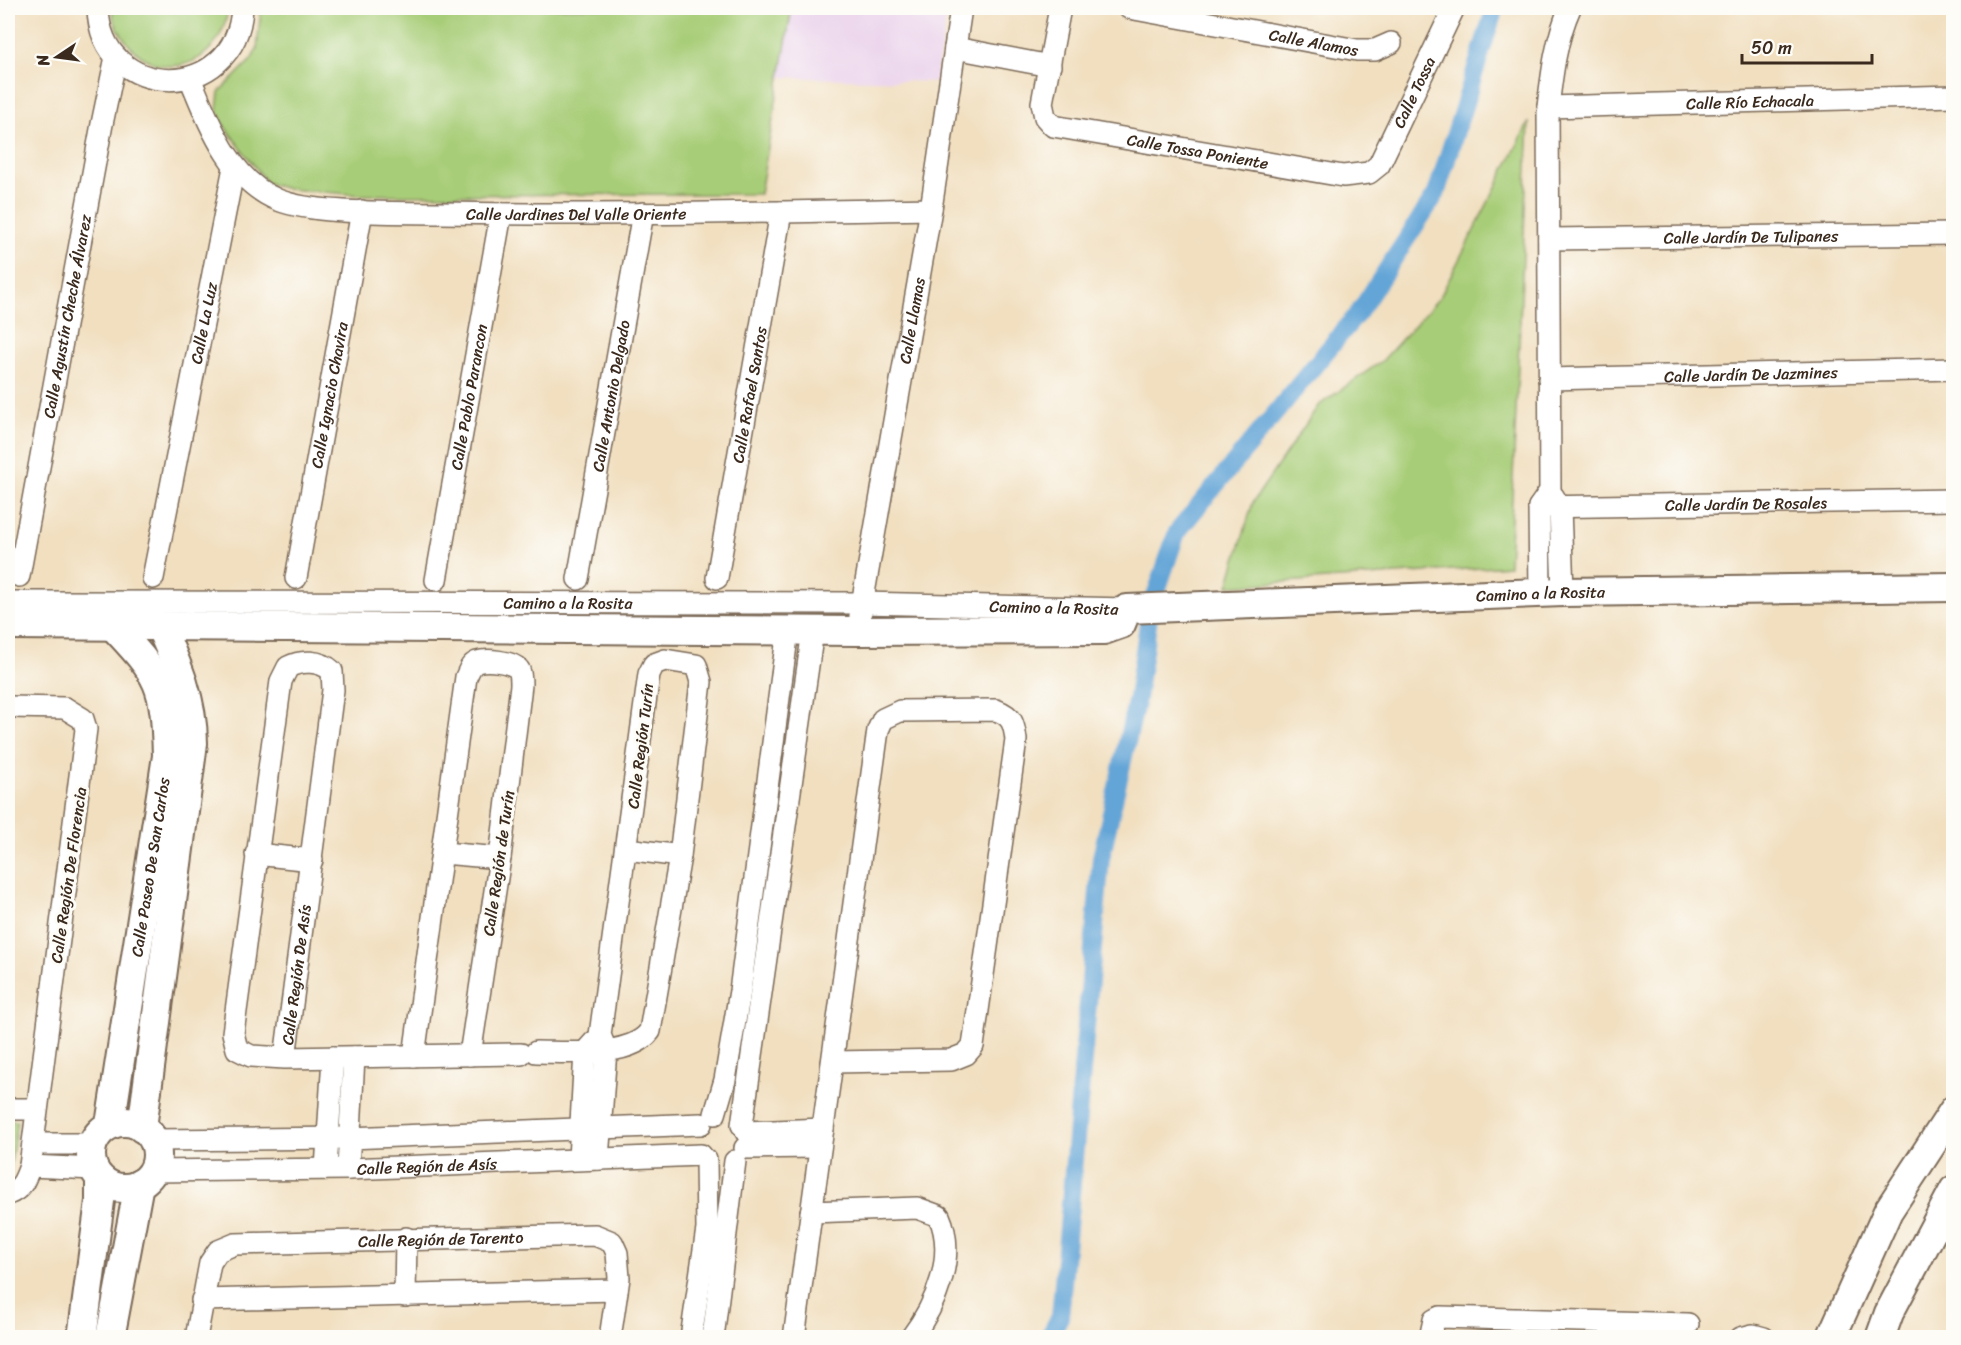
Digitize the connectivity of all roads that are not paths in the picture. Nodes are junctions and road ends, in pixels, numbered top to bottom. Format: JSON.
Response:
{"nodes":[{"id":1,"x":98,"y":8,"type":"edge"},
{"id":2,"x":242,"y":8,"type":"edge"},
{"id":3,"x":961,"y":8,"type":"edge"},
{"id":4,"x":1060,"y":8,"type":"edge"},
{"id":5,"x":1129,"y":8,"type":"edge"},
{"id":6,"x":1454,"y":8,"type":"edge"},
{"id":7,"x":1570,"y":8,"type":"edge"},
{"id":8,"x":1391,"y":43,"type":"dead end"},
{"id":9,"x":955,"y":48,"type":"junction"},
{"id":10,"x":117,"y":57,"type":"junction"},
{"id":11,"x":1050,"y":66,"type":"junction"},
{"id":12,"x":190,"y":78,"type":"junction"},
{"id":13,"x":1953,"y":96,"type":"edge"},
{"id":14,"x":1548,"y":107,"type":"junction"},
{"id":15,"x":234,"y":167,"type":"junction"},
{"id":16,"x":1369,"y":173,"type":"joint"},
{"id":17,"x":931,"y":209,"type":"junction"},
{"id":18,"x":362,"y":211,"type":"junction"},
{"id":19,"x":781,"y":212,"type":"junction"},
{"id":20,"x":643,"y":213,"type":"junction"},
{"id":21,"x":501,"y":214,"type":"junction"},
{"id":22,"x":1953,"y":234,"type":"edge"},
{"id":23,"x":1549,"y":239,"type":"junction"},
{"id":24,"x":1953,"y":369,"type":"edge"},
{"id":25,"x":1549,"y":379,"type":"junction"},
{"id":26,"x":1953,"y":500,"type":"edge"},
{"id":27,"x":1550,"y":502,"type":"junction"},
{"id":28,"x":19,"y":576,"type":"dead end"},
{"id":29,"x":153,"y":578,"type":"dead end"},
{"id":30,"x":296,"y":578,"type":"dead end"},
{"id":31,"x":717,"y":578,"type":"dead end"},
{"id":32,"x":578,"y":579,"type":"dead end"},
{"id":33,"x":436,"y":580,"type":"dead end"},
{"id":34,"x":1953,"y":588,"type":"edge"},
{"id":35,"x":1552,"y":592,"type":"junction"},
{"id":36,"x":8,"y":602,"type":"edge"},
{"id":37,"x":862,"y":603,"type":"junction"},
{"id":38,"x":1138,"y":609,"type":"junction"},
{"id":39,"x":8,"y":625,"type":"edge"},
{"id":40,"x":111,"y":625,"type":"junction"},
{"id":41,"x":160,"y":626,"type":"junction"},
{"id":42,"x":801,"y":631,"type":"junction"},
{"id":43,"x":857,"y":631,"type":"junction"},
{"id":44,"x":8,"y":707,"type":"edge"},
{"id":45,"x":627,"y":849,"type":"junction"},
{"id":46,"x":443,"y":853,"type":"junction"},
{"id":47,"x":256,"y":854,"type":"junction"},
{"id":48,"x":680,"y":856,"type":"junction"},
{"id":49,"x":500,"y":858,"type":"junction"},
{"id":50,"x":312,"y":860,"type":"junction"},
{"id":51,"x":754,"y":879,"type":"junction"},
{"id":52,"x":777,"y":883,"type":"junction"},
{"id":53,"x":645,"y":1039,"type":"joint"},
{"id":54,"x":597,"y":1045,"type":"junction"},
{"id":55,"x":470,"y":1055,"type":"junction"},
{"id":56,"x":414,"y":1056,"type":"junction"},
{"id":57,"x":333,"y":1057,"type":"junction"},
{"id":58,"x":354,"y":1057,"type":"junction"},
{"id":59,"x":285,"y":1058,"type":"junction"},
{"id":60,"x":832,"y":1062,"type":"junction"},
{"id":61,"x":8,"y":1109,"type":"edge"},
{"id":62,"x":37,"y":1109,"type":"junction"},
{"id":63,"x":1953,"y":1110,"type":"edge"},
{"id":64,"x":708,"y":1119,"type":"junction"},
{"id":65,"x":591,"y":1126,"type":"junction"},
{"id":66,"x":147,"y":1134,"type":"junction"},
{"id":67,"x":328,"y":1138,"type":"junction"},
{"id":68,"x":349,"y":1138,"type":"junction"},
{"id":69,"x":821,"y":1138,"type":"junction"},
{"id":70,"x":742,"y":1141,"type":"junction"},
{"id":71,"x":33,"y":1144,"type":"junction"},
{"id":72,"x":99,"y":1154,"type":"junction"},
{"id":73,"x":703,"y":1157,"type":"junction"},
{"id":74,"x":589,"y":1159,"type":"junction"},
{"id":75,"x":30,"y":1166,"type":"junction"},
{"id":76,"x":326,"y":1169,"type":"junction"},
{"id":77,"x":348,"y":1169,"type":"junction"},
{"id":78,"x":146,"y":1178,"type":"junction"},
{"id":79,"x":1953,"y":1190,"type":"edge"},
{"id":80,"x":8,"y":1194,"type":"edge"},
{"id":81,"x":811,"y":1212,"type":"junction"},
{"id":82,"x":406,"y":1238,"type":"junction"},
{"id":83,"x":617,"y":1290,"type":"junction"},
{"id":84,"x":405,"y":1296,"type":"junction"},
{"id":85,"x":202,"y":1300,"type":"junction"},
{"id":86,"x":1688,"y":1322,"type":"edge"},
{"id":87,"x":1529,"y":1329,"type":"edge"},
{"id":88,"x":1635,"y":1330,"type":"edge"},
{"id":89,"x":82,"y":1338,"type":"edge"},
{"id":90,"x":110,"y":1338,"type":"edge"},
{"id":91,"x":196,"y":1338,"type":"edge"},
{"id":92,"x":610,"y":1338,"type":"edge"},
{"id":93,"x":692,"y":1338,"type":"edge"},
{"id":94,"x":713,"y":1338,"type":"edge"},
{"id":95,"x":794,"y":1338,"type":"edge"},
{"id":96,"x":911,"y":1338,"type":"edge"},
{"id":97,"x":1430,"y":1338,"type":"edge"},
{"id":98,"x":1741,"y":1338,"type":"edge"},
{"id":99,"x":1764,"y":1338,"type":"edge"},
{"id":100,"x":1831,"y":1338,"type":"edge"},
{"id":101,"x":1880,"y":1338,"type":"edge"}],
"edges":[{"from":1,"to":10,"type":"street"},
{"from":2,"to":12,"type":"street"},
{"from":3,"to":9,"type":"street","name":"Calle Llamas"},
{"from":4,"to":11,"type":"street"},
{"from":5,"to":8,"type":"street","name":"Calle Alamos"},
{"from":6,"to":16,"type":"street","name":"Calle Tossa"},
{"from":7,"to":14,"type":"street"},
{"from":9,"to":11,"type":"street"},
{"from":9,"to":17,"type":"street","name":"Calle Llamas"},
{"from":10,"to":12,"type":"street"},
{"from":10,"to":28,"type":"street","name":"Calle Agustín Cheche Álvarez"},
{"from":11,"to":16,"type":"street","name":"Calle Tossa Poniente"},
{"from":12,"to":15,"type":"street"},
{"from":13,"to":14,"type":"street","name":"Calle Río Echacala"},
{"from":14,"to":23,"type":"street"},
{"from":15,"to":18,"type":"street","name":"Calle Jardines Del Valle Oriente"},
{"from":15,"to":29,"type":"street","name":"Calle La Luz"},
{"from":17,"to":19,"type":"street","name":"Calle Jardines Del Valle Oriente"},
{"from":17,"to":37,"type":"street","name":"Calle Llamas"},
{"from":18,"to":21,"type":"street","name":"Calle Jardines Del Valle Oriente"},
{"from":18,"to":30,"type":"street","name":"Calle Ignacio Chavira"},
{"from":19,"to":20,"type":"street","name":"Calle Jardines Del Valle Oriente"},
{"from":19,"to":31,"type":"street","name":"Calle Rafael Santos"},
{"from":20,"to":21,"type":"street","name":"Calle Jardines Del Valle Oriente"},
{"from":20,"to":32,"type":"street","name":"Calle Antonio Delgado"},
{"from":21,"to":33,"type":"street","name":"Calle Pablo Parancon"},
{"from":22,"to":23,"type":"street","name":"Calle Jardín De Tulipanes"},
{"from":23,"to":25,"type":"street"},
{"from":24,"to":25,"type":"street","name":"Calle Jardín De Jazmines"},
{"from":25,"to":27,"type":"street"},
{"from":26,"to":27,"type":"street","name":"Calle Jardín De Rosales"},
{"from":27,"to":35,"type":"street"},
{"from":34,"to":35,"type":"street","name":"Camino a la Rosita"},
{"from":35,"to":38,"type":"street","name":"Camino a la Rosita"},
{"from":36,"to":37,"type":"street","name":"Camino a la Rosita"},
{"from":37,"to":38,"type":"street","name":"Camino a la Rosita"},
{"from":37,"to":43,"type":"street","name":"Calle Llamas"},
{"from":38,"to":43,"type":"street","name":"Camino a la Rosita"},
{"from":39,"to":40,"type":"street"},
{"from":40,"to":41,"type":"street","name":"Camino a la Rosita"},
{"from":40,"to":72,"type":"street","name":"Calle Paseo De San Carlos"},
{"from":41,"to":42,"type":"street","name":"Camino a la Rosita"},
{"from":41,"to":66,"type":"street","name":"Calle Paseo De San Carlos"},
{"from":42,"to":43,"type":"street","name":"Camino a la Rosita"},
{"from":42,"to":51,"type":"street"},
{"from":42,"to":52,"type":"street"},
{"from":44,"to":62,"type":"street","name":"Calle Región De Florencia"},
{"from":45,"to":48,"type":"street"},
{"from":45,"to":48,"type":"street","name":"Calle Región Turín"},
{"from":45,"to":54,"type":"street","name":"Calle Región Turín"},
{"from":46,"to":49,"type":"street"},
{"from":46,"to":49,"type":"street","name":"Calle Región de Turín"},
{"from":46,"to":56,"type":"street"},
{"from":47,"to":50,"type":"street"},
{"from":47,"to":50,"type":"street","name":"Calle Región De Asís"},
{"from":47,"to":59,"type":"street","name":"Calle Región De Asís"},
{"from":48,"to":53,"type":"street","name":"Calle Región Turín"},
{"from":49,"to":55,"type":"street","name":"Calle Región de Turín"},
{"from":50,"to":59,"type":"street","name":"Calle Región De Asís"},
{"from":51,"to":52,"type":"street"},
{"from":51,"to":64,"type":"street"},
{"from":52,"to":70,"type":"street"},
{"from":53,"to":54,"type":"street","name":"Calle Región de Asís"},
{"from":54,"to":55,"type":"street","name":"Calle Región de Asís"},
{"from":54,"to":65,"type":"street","name":"Calle Región Turín"},
{"from":55,"to":56,"type":"street","name":"Calle Región de Asís"},
{"from":56,"to":58,"type":"street","name":"Calle Región de Asís"},
{"from":57,"to":58,"type":"street","name":"Calle Región de Asís"},
{"from":57,"to":59,"type":"street","name":"Calle Región de Asís"},
{"from":57,"to":67,"type":"street"},
{"from":58,"to":68,"type":"street","name":"Calle Región De Asís"},
{"from":60,"to":60,"type":"street"},
{"from":60,"to":69,"type":"street"},
{"from":61,"to":62,"type":"street"},
{"from":62,"to":71,"type":"street","name":"Calle Región De Florencia"},
{"from":63,"to":100,"type":"street"},
{"from":64,"to":65,"type":"street","name":"Calle Región de Asís"},
{"from":64,"to":70,"type":"street"},
{"from":64,"to":73,"type":"street"},
{"from":65,"to":68,"type":"street","name":"Calle Región de Asís"},
{"from":65,"to":74,"type":"street","name":"Calle Región Turín"},
{"from":66,"to":67,"type":"street","name":"Calle Región de Asís"},
{"from":66,"to":72,"type":"street"},
{"from":66,"to":78,"type":"street"},
{"from":67,"to":68,"type":"street","name":"Calle Región de Asís"},
{"from":67,"to":76,"type":"street"},
{"from":68,"to":77,"type":"street","name":"Calle Región De Asís"},
{"from":69,"to":70,"type":"street"},
{"from":69,"to":81,"type":"street"},
{"from":70,"to":73,"type":"street"},
{"from":70,"to":94,"type":"street"},
{"from":71,"to":72,"type":"street"},
{"from":71,"to":75,"type":"street","name":"Calle Región De Florencia"},
{"from":72,"to":75,"type":"street"},
{"from":72,"to":78,"type":"street"},
{"from":72,"to":89,"type":"street","name":"Calle Paseo De San Carlos"},
{"from":73,"to":74,"type":"street","name":"Calle Región de Asís"},
{"from":73,"to":93,"type":"street"},
{"from":74,"to":77,"type":"street","name":"Calle Región de Asís"},
{"from":75,"to":80,"type":"street","name":"Calle Región De Florencia"},
{"from":76,"to":77,"type":"street","name":"Calle Región de Asís"},
{"from":76,"to":78,"type":"street","name":"Calle Región de Asís"},
{"from":78,"to":90,"type":"street"},
{"from":79,"to":101,"type":"street"},
{"from":81,"to":95,"type":"street"},
{"from":81,"to":96,"type":"street"},
{"from":82,"to":83,"type":"street","name":"Calle Región de Tarento"},
{"from":82,"to":84,"type":"street"},
{"from":82,"to":85,"type":"street","name":"Calle Región de Tarento"},
{"from":83,"to":84,"type":"street"},
{"from":83,"to":92,"type":"street","name":"Calle Región de Tarento"},
{"from":84,"to":85,"type":"street"},
{"from":85,"to":91,"type":"street"},
{"from":86,"to":88,"type":"street"},
{"from":87,"to":88,"type":"street"},
{"from":87,"to":97,"type":"street"},
{"from":98,"to":99,"type":"street"}]}
